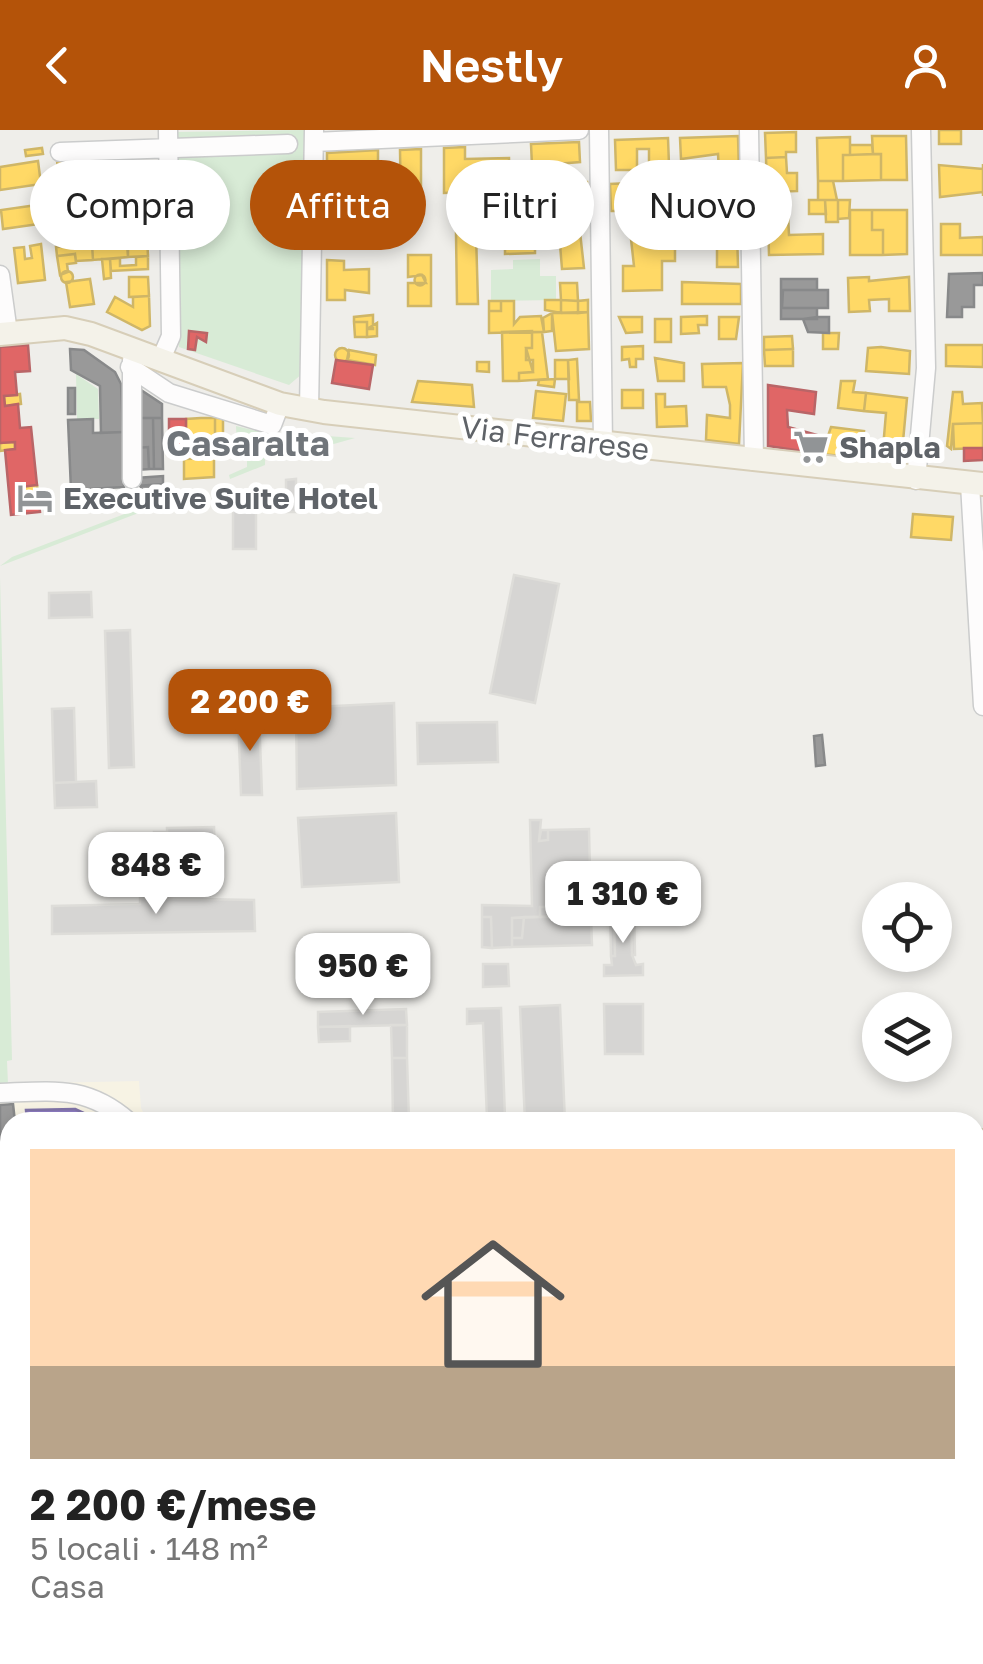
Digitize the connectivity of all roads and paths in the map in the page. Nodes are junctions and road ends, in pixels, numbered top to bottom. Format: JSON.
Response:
{"nodes":[{"id":1,"x":168,"y":130,"type":"edge"},
{"id":2,"x":579,"y":130,"type":"edge"},
{"id":3,"x":599,"y":130,"type":"edge"},
{"id":4,"x":749,"y":130,"type":"edge"},
{"id":5,"x":921,"y":130,"type":"edge"},
{"id":6,"x":314,"y":136,"type":"edge"},
{"id":7,"x":288,"y":144,"type":"dead end"},
{"id":8,"x":169,"y":150,"type":"junction"},
{"id":9,"x":60,"y":152,"type":"dead end"},
{"id":10,"x":0,"y":275,"type":"edge"},
{"id":11,"x":4,"y":333,"type":"edge"},
{"id":12,"x":133,"y":358,"type":"junction"},
{"id":13,"x":161,"y":359,"type":"junction"},
{"id":14,"x":280,"y":404,"type":"junction"},
{"id":15,"x":309,"y":409,"type":"junction"},
{"id":16,"x":603,"y":444,"type":"junction"},
{"id":17,"x":754,"y":461,"type":"junction"},
{"id":18,"x":132,"y":480,"type":"dead end"},
{"id":19,"x":916,"y":480,"type":"junction"},
{"id":20,"x":977,"y":484,"type":"edge"},
{"id":21,"x":972,"y":536,"type":"junction"},
{"id":22,"x":983,"y":559,"type":"edge"},
{"id":23,"x":979,"y":598,"type":"edge"},
{"id":24,"x":983,"y":706,"type":"edge"},
{"id":25,"x":0,"y":1093,"type":"edge"},
{"id":26,"x":118,"y":1112,"type":"edge"}],
"edges":[{"from":1,"to":8,"type":"street"},
{"from":2,"to":6,"type":"street"},
{"from":3,"to":16,"type":"street"},
{"from":4,"to":17,"type":"street"},
{"from":5,"to":19,"type":"street"},
{"from":6,"to":15,"type":"street"},
{"from":7,"to":8,"type":"street"},
{"from":8,"to":9,"type":"street"},
{"from":8,"to":13,"type":"street"},
{"from":10,"to":11,"type":"street"},
{"from":11,"to":12,"type":"main road","name":"Via Ferrarese"},
{"from":12,"to":13,"type":"main road","name":"Via Ferrarese"},
{"from":12,"to":14,"type":"street"},
{"from":12,"to":18,"type":"street"},
{"from":13,"to":14,"type":"main road","name":"Via Ferrarese"},
{"from":14,"to":15,"type":"main road","name":"Via Ferrarese"},
{"from":15,"to":16,"type":"main road","name":"Via Ferrarese"},
{"from":16,"to":17,"type":"main road","name":"Via Ferrarese"},
{"from":17,"to":19,"type":"main road","name":"Via Ferrarese"},
{"from":19,"to":20,"type":"main road","name":"Via Ferrarese"},
{"from":20,"to":21,"type":"street"},
{"from":21,"to":22,"type":"street"},
{"from":21,"to":23,"type":"street"},
{"from":23,"to":24,"type":"street"},
{"from":25,"to":26,"type":"street"}]}
